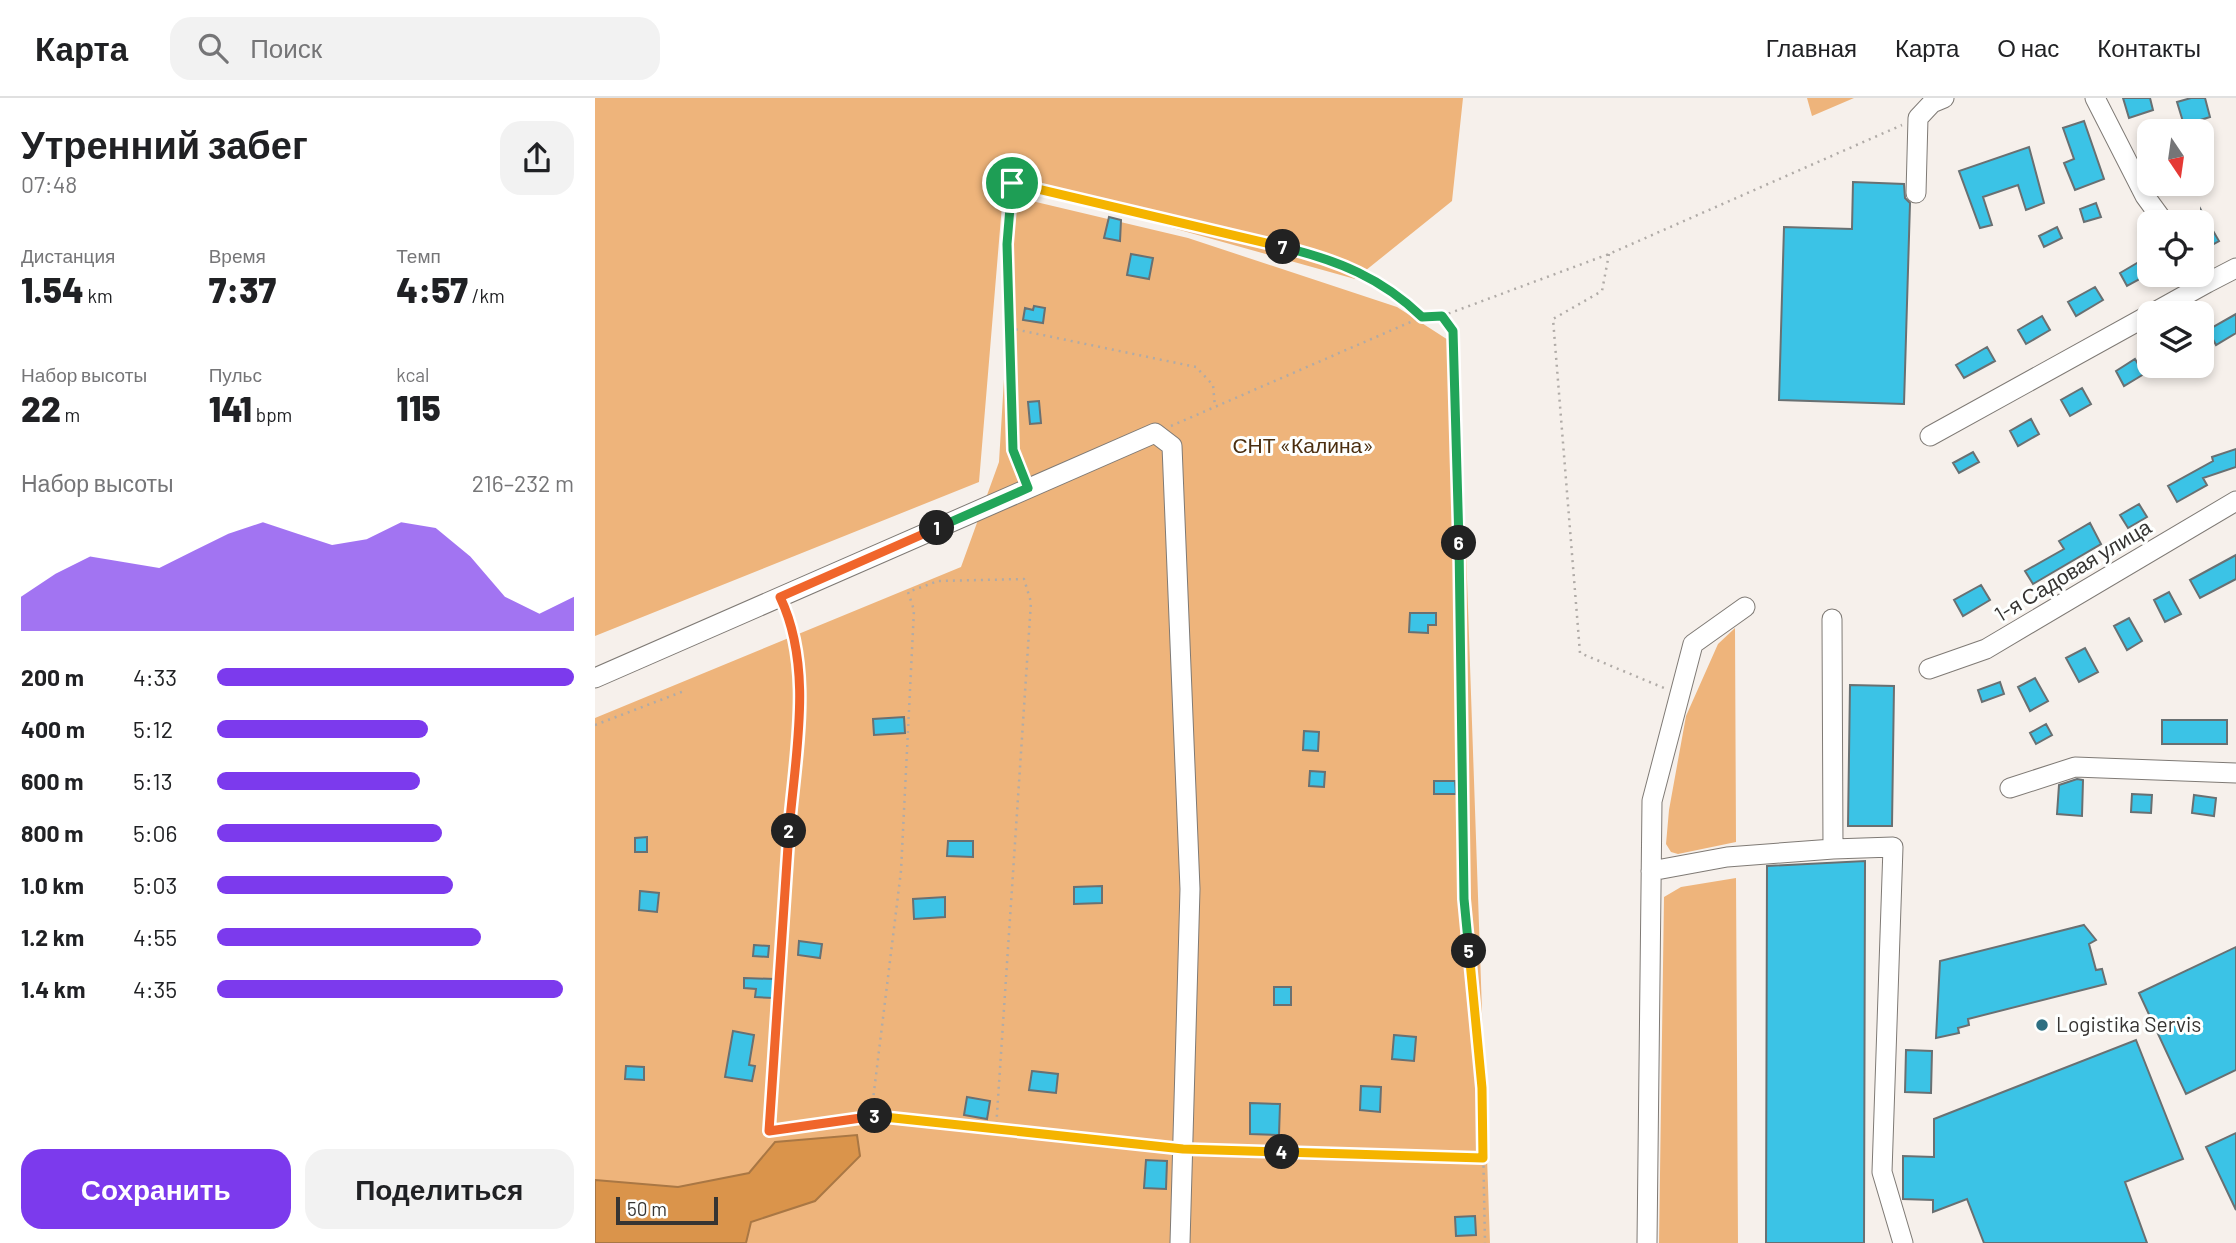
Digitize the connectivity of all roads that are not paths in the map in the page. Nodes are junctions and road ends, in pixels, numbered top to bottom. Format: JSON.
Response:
{"nodes":[{"id":1,"x":1944,"y":98,"type":"edge"},
{"id":2,"x":2095,"y":98,"type":"edge"},
{"id":3,"x":1916,"y":193,"type":"dead end"},
{"id":4,"x":2155,"y":210,"type":"edge"},
{"id":5,"x":2236,"y":268,"type":"edge"},
{"id":6,"x":2214,"y":276,"type":"edge"},
{"id":7,"x":2192,"y":287,"type":"edge"},
{"id":8,"x":2171,"y":301,"type":"edge"},
{"id":9,"x":2137,"y":322,"type":"edge"},
{"id":10,"x":1930,"y":436,"type":"dead end"},
{"id":11,"x":2236,"y":501,"type":"edge"},
{"id":12,"x":1745,"y":607,"type":"dead end"},
{"id":13,"x":1832,"y":620,"type":"dead end"},
{"id":14,"x":1929,"y":669,"type":"dead end"},
{"id":15,"x":595,"y":678,"type":"edge"},
{"id":16,"x":2236,"y":773,"type":"edge"},
{"id":17,"x":2010,"y":788,"type":"dead end"},
{"id":18,"x":1833,"y":849,"type":"junction"},
{"id":19,"x":1651,"y":871,"type":"junction"},
{"id":20,"x":1180,"y":1243,"type":"edge"},
{"id":21,"x":1647,"y":1243,"type":"edge"},
{"id":22,"x":1903,"y":1243,"type":"edge"}],
"edges":[{"from":1,"to":3,"type":"street"},
{"from":2,"to":4,"type":"street"},
{"from":5,"to":6,"type":"street"},
{"from":7,"to":8,"type":"street"},
{"from":9,"to":10,"type":"street"},
{"from":11,"to":14,"type":"street","name":"1-я Садовая улица"},
{"from":12,"to":19,"type":"street"},
{"from":13,"to":18,"type":"street"},
{"from":15,"to":20,"type":"street"},
{"from":16,"to":17,"type":"street"},
{"from":18,"to":19,"type":"street"},
{"from":18,"to":22,"type":"street"},
{"from":19,"to":21,"type":"street"}]}
